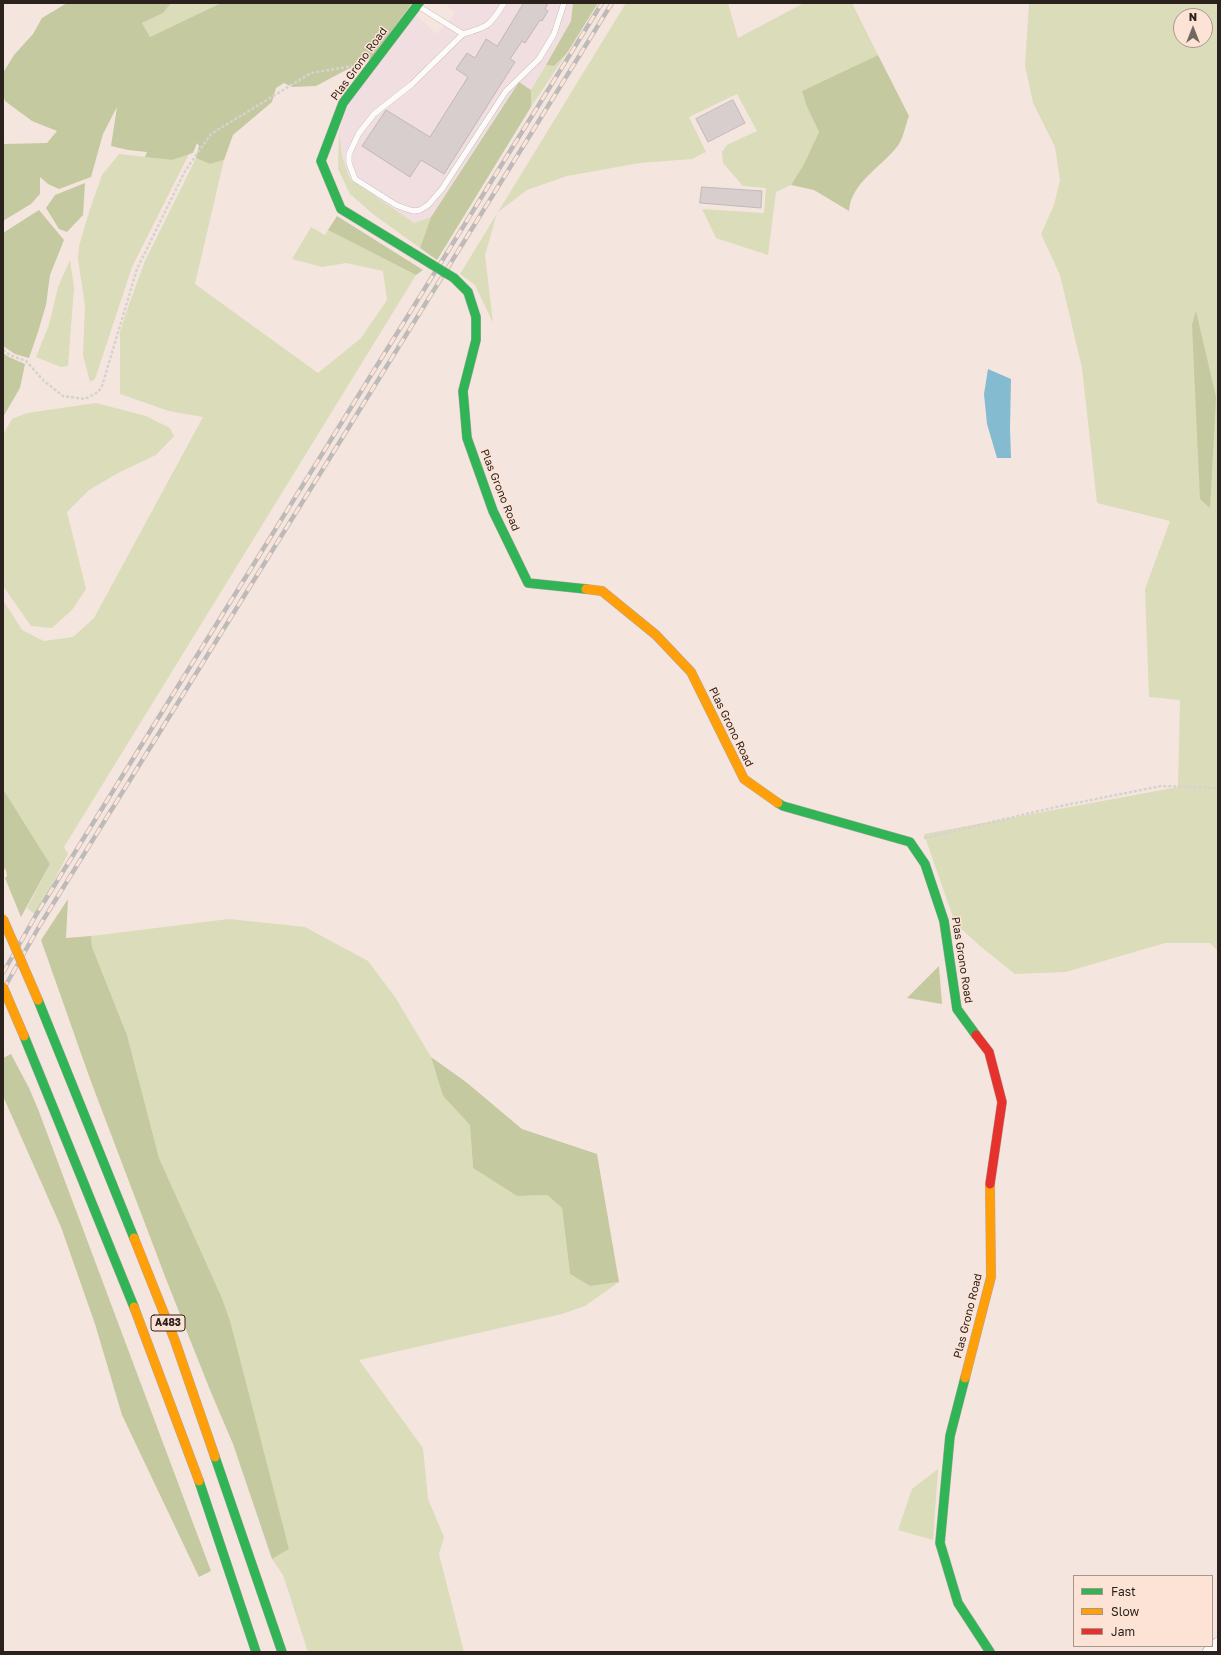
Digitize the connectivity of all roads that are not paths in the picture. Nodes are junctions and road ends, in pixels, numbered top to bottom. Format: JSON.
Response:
{"nodes":[{"id":1,"x":504,"y":3,"type":"edge"},
{"id":2,"x":564,"y":3,"type":"edge"},
{"id":3,"x":418,"y":5,"type":"edge"},
{"id":4,"x":463,"y":34,"type":"junction"},
{"id":5,"x":3,"y":919,"type":"edge"},
{"id":6,"x":3,"y":987,"type":"edge"},
{"id":7,"x":1218,"y":1643,"type":"edge"},
{"id":8,"x":256,"y":1652,"type":"edge"},
{"id":9,"x":282,"y":1652,"type":"edge"},
{"id":10,"x":990,"y":1652,"type":"edge"},
{"id":11,"x":1208,"y":1652,"type":"edge"}],
"edges":[{"from":1,"to":4,"type":"lane"},
{"from":2,"to":4,"type":"lane"},
{"from":3,"to":4,"type":"lane"},
{"from":3,"to":10,"type":"main road","name":"Plas Grono Road","bridge":true},
{"from":5,"to":9,"type":"main road","number":"A483","bridge":true},
{"from":6,"to":8,"type":"main road","number":"A483","bridge":true},
{"from":7,"to":11,"type":"street"}]}
